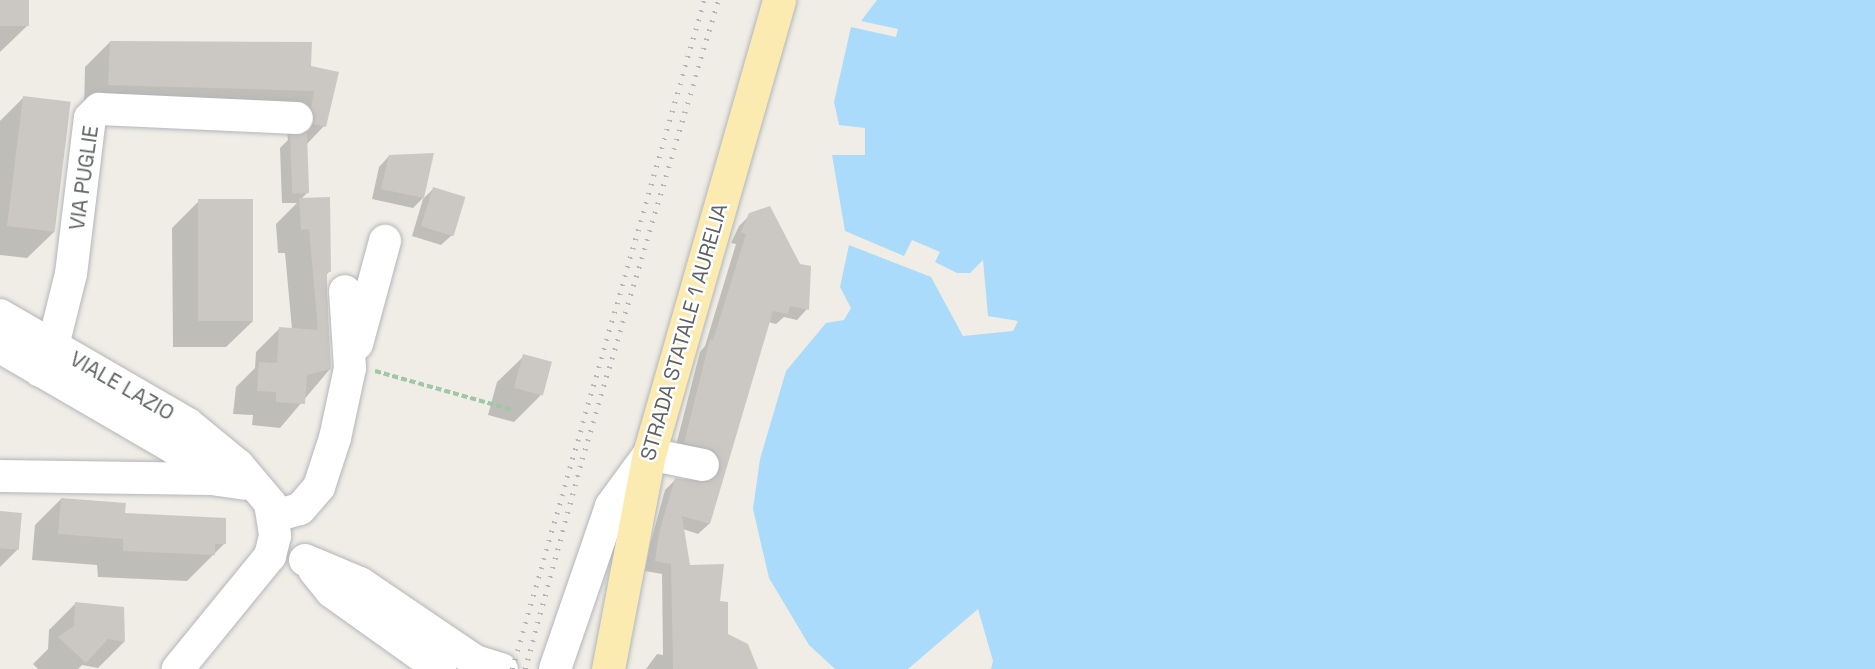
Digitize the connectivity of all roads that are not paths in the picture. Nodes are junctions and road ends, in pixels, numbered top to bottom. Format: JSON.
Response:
{"nodes":[{"id":1,"x":779,"y":0,"type":"edge"},
{"id":2,"x":297,"y":118,"type":"dead end"},
{"id":3,"x":385,"y":241,"type":"dead end"},
{"id":4,"x":345,"y":291,"type":"dead end"},
{"id":5,"x":0,"y":315,"type":"edge"},
{"id":6,"x":0,"y":347,"type":"edge"},
{"id":7,"x":47,"y":358,"type":"junction"},
{"id":8,"x":350,"y":368,"type":"junction"},
{"id":9,"x":649,"y":454,"type":"junction"},
{"id":10,"x":703,"y":465,"type":"dead end"},
{"id":11,"x":0,"y":476,"type":"edge"},
{"id":12,"x":248,"y":476,"type":"junction"},
{"id":13,"x":275,"y":526,"type":"junction"},
{"id":14,"x":305,"y":560,"type":"junction"},
{"id":15,"x":178,"y":669,"type":"edge"},
{"id":16,"x":440,"y":669,"type":"edge"},
{"id":17,"x":502,"y":669,"type":"edge"},
{"id":18,"x":555,"y":669,"type":"edge"},
{"id":19,"x":608,"y":669,"type":"edge"}],
"edges":[{"from":1,"to":9,"type":"main road","name":"STRADA STATALE 1 AURELIA"},
{"from":2,"to":7,"type":"street","name":"VIA PUGLIE"},
{"from":3,"to":8,"type":"street"},
{"from":4,"to":8,"type":"street"},
{"from":5,"to":7,"type":"street","name":"VIALE LAZIO"},
{"from":6,"to":7,"type":"street","name":"VIALE LAZIO"},
{"from":7,"to":12,"type":"street","name":"VIALE LAZIO"},
{"from":8,"to":13,"type":"street"},
{"from":9,"to":10,"type":"street"},
{"from":9,"to":18,"type":"street"},
{"from":9,"to":19,"type":"main road","name":"STRADA STATALE 1 AURELIA"},
{"from":11,"to":12,"type":"street"},
{"from":12,"to":13,"type":"street"},
{"from":13,"to":14,"type":"street"},
{"from":13,"to":15,"type":"street"},
{"from":14,"to":16,"type":"street"},
{"from":14,"to":17,"type":"street"}]}
